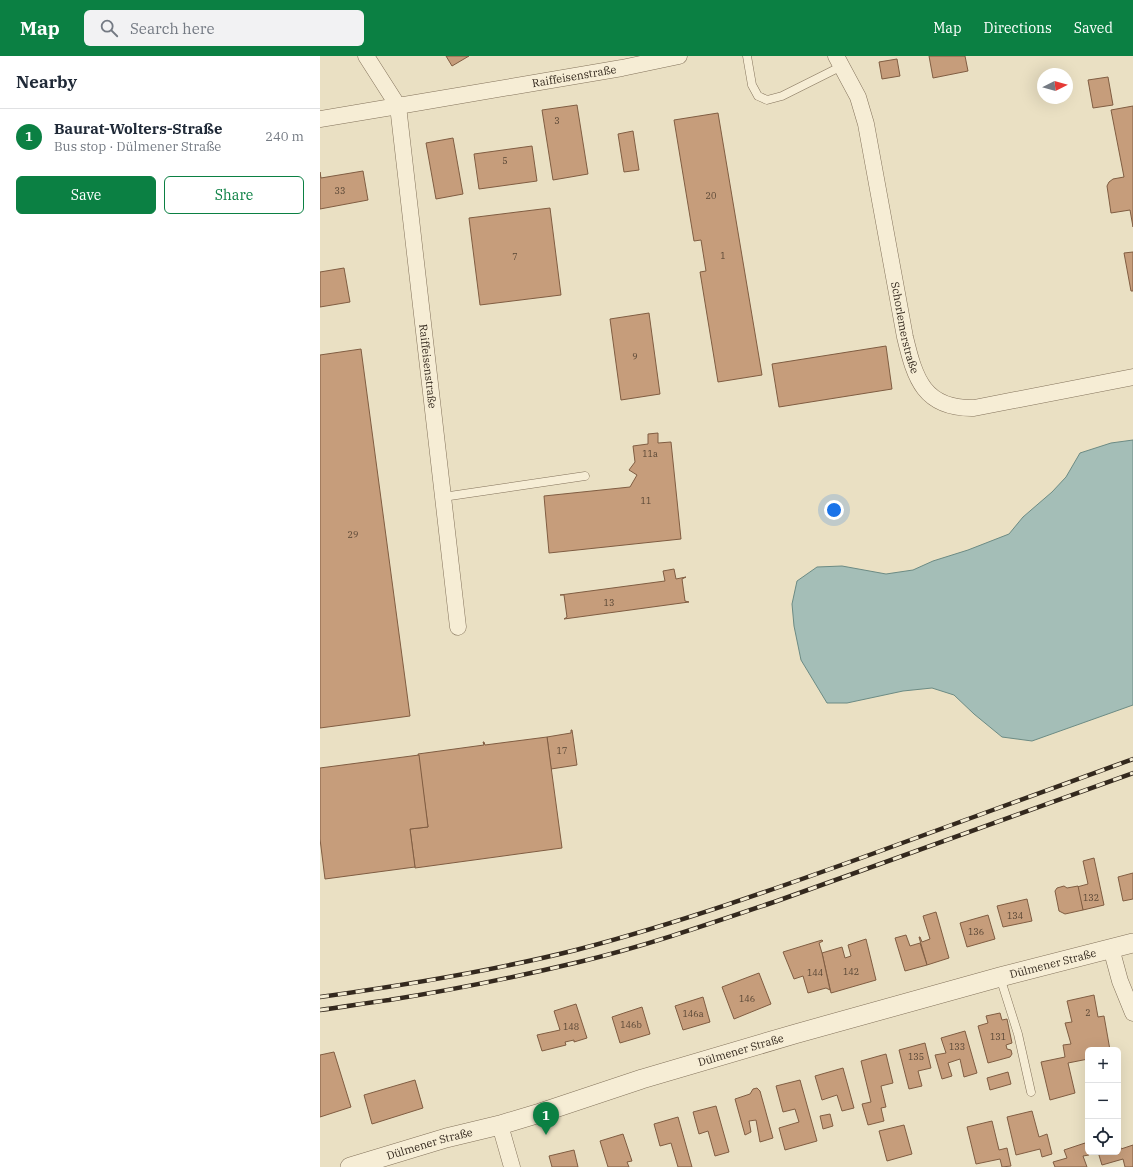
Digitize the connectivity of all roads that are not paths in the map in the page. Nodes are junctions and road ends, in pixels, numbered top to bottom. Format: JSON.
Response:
{"nodes":[{"id":1,"x":366,"y":56,"type":"edge"},
{"id":2,"x":679,"y":56,"type":"edge"},
{"id":3,"x":747,"y":56,"type":"edge"},
{"id":4,"x":839,"y":61,"type":"edge"},
{"id":5,"x":398,"y":106,"type":"junction"},
{"id":6,"x":320,"y":119,"type":"edge"},
{"id":7,"x":1133,"y":377,"type":"edge"},
{"id":8,"x":585,"y":476,"type":"dead end"},
{"id":9,"x":443,"y":497,"type":"junction"},
{"id":10,"x":458,"y":627,"type":"dead end"},
{"id":11,"x":1133,"y":943,"type":"edge"},
{"id":12,"x":1111,"y":948,"type":"junction"},
{"id":13,"x":1000,"y":977,"type":"junction"},
{"id":14,"x":1133,"y":1013,"type":"edge"},
{"id":15,"x":1031,"y":1092,"type":"dead end"},
{"id":16,"x":500,"y":1124,"type":"junction"},
{"id":17,"x":350,"y":1167,"type":"edge"},
{"id":18,"x":512,"y":1167,"type":"edge"}],
"edges":[{"from":1,"to":5,"type":"street","name":"Raiffeisenstraße"},
{"from":2,"to":5,"type":"street","name":"Raiffeisenstraße"},
{"from":3,"to":4,"type":"lane"},
{"from":4,"to":7,"type":"street","name":"Schorlemerstraße"},
{"from":5,"to":6,"type":"street","name":"Raiffeisenstraße"},
{"from":5,"to":9,"type":"street","name":"Raiffeisenstraße"},
{"from":8,"to":9,"type":"lane"},
{"from":9,"to":10,"type":"street","name":"Raiffeisenstraße"},
{"from":11,"to":12,"type":"street","name":"Dülmener Straße"},
{"from":12,"to":13,"type":"street","name":"Dülmener Straße"},
{"from":12,"to":14,"type":"street"},
{"from":13,"to":15,"type":"lane"},
{"from":13,"to":16,"type":"street","name":"Dülmener Straße"},
{"from":16,"to":17,"type":"street","name":"Dülmener Straße"},
{"from":16,"to":18,"type":"street"}]}
